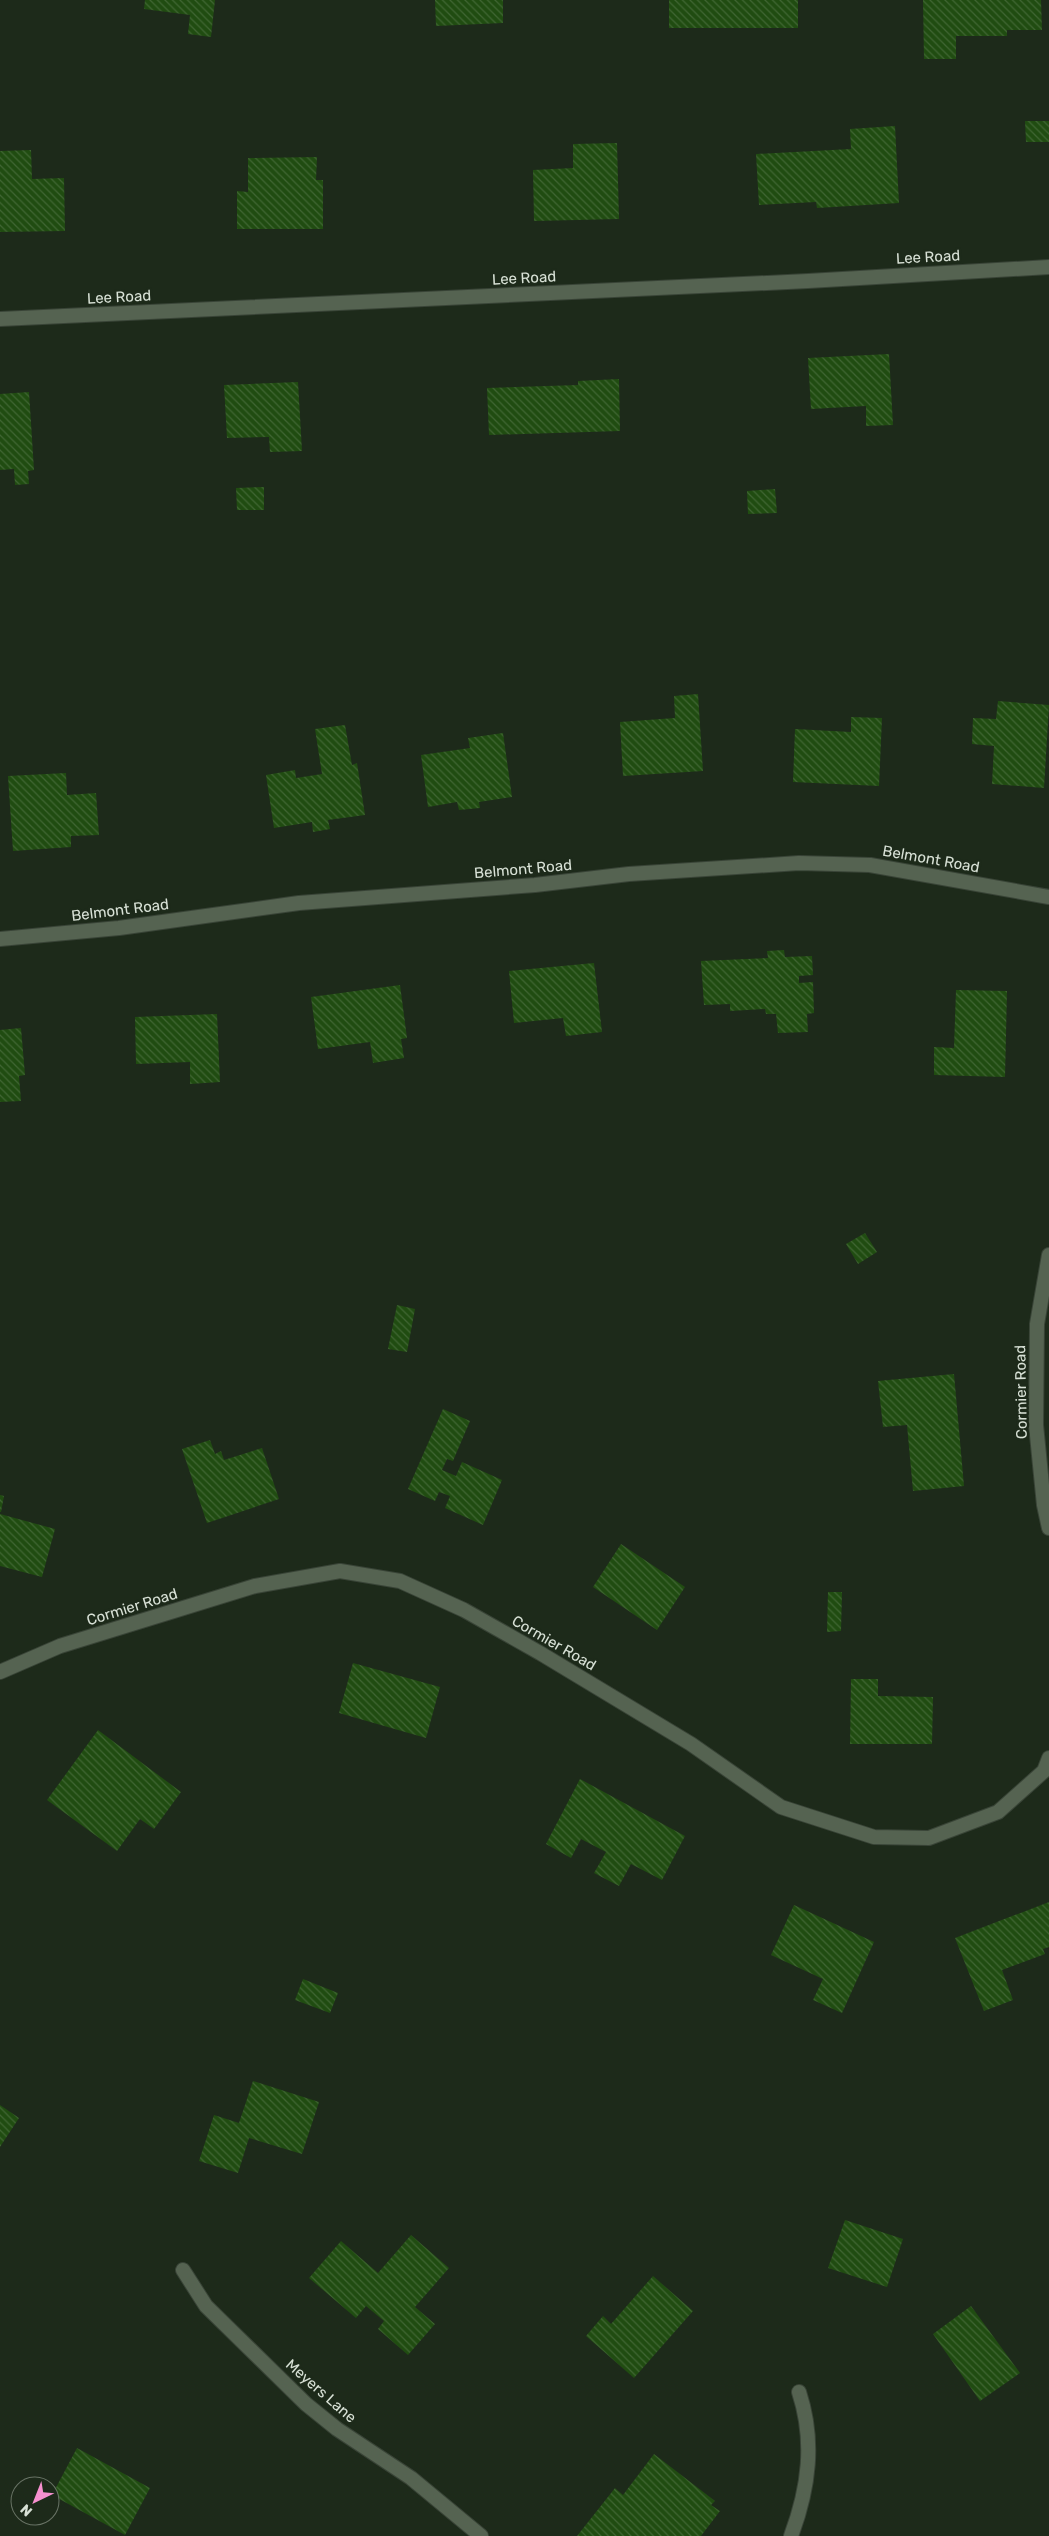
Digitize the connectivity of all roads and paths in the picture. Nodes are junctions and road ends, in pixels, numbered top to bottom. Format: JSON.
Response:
{"nodes":[{"id":1,"x":1049,"y":267,"type":"edge"},
{"id":2,"x":0,"y":319,"type":"edge"},
{"id":3,"x":1049,"y":897,"type":"edge"},
{"id":4,"x":0,"y":939,"type":"edge"},
{"id":5,"x":1049,"y":1255,"type":"edge"},
{"id":6,"x":1049,"y":1528,"type":"edge"},
{"id":7,"x":0,"y":1672,"type":"edge"},
{"id":8,"x":1049,"y":1758,"type":"edge"},
{"id":9,"x":183,"y":2270,"type":"dead end"},
{"id":10,"x":799,"y":2392,"type":"dead end"},
{"id":11,"x":481,"y":2536,"type":"edge"},
{"id":12,"x":791,"y":2536,"type":"edge"}],
"edges":[{"from":1,"to":2,"type":"street","name":"Lee Road"},
{"from":3,"to":4,"type":"street","name":"Belmont Road"},
{"from":5,"to":6,"type":"street","name":"Cormier Road"},
{"from":7,"to":8,"type":"street","name":"Cormier Road"},
{"from":9,"to":11,"type":"street","name":"Meyers Lane"},
{"from":10,"to":12,"type":"street"}]}
